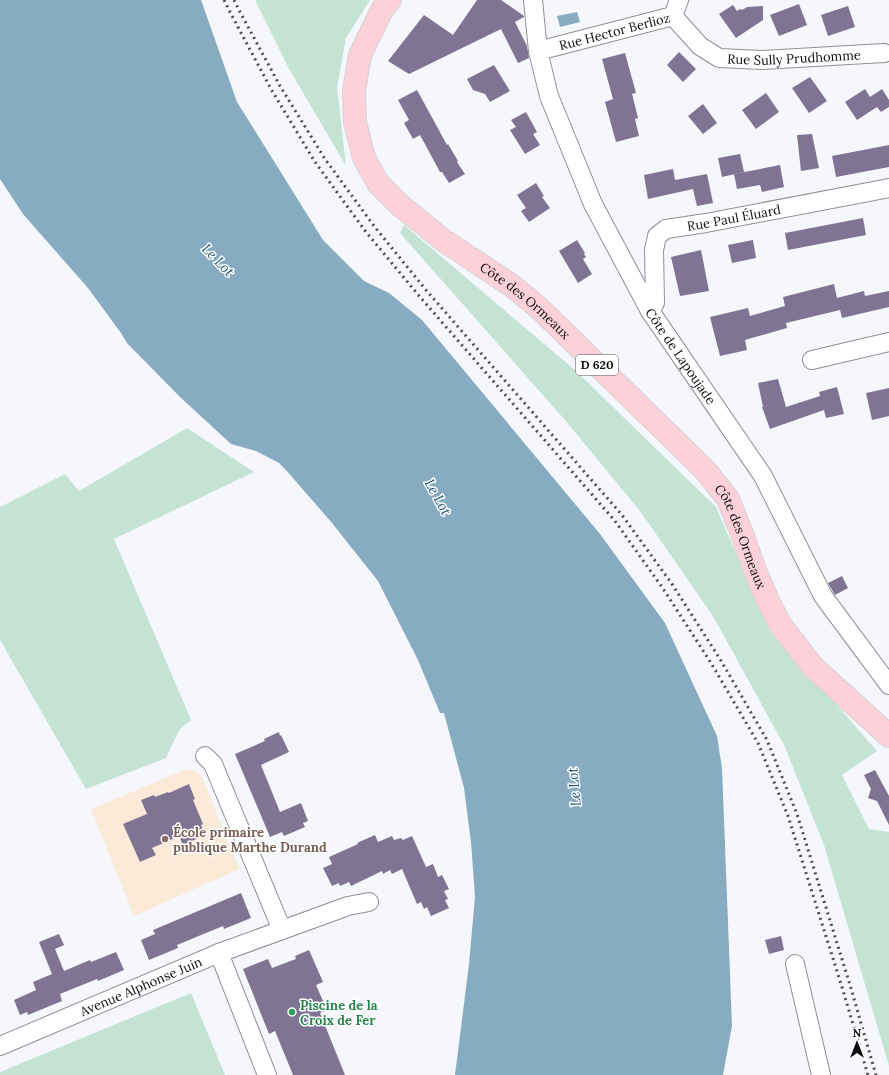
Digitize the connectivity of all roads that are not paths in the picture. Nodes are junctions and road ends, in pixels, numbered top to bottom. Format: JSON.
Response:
{"nodes":[{"id":1,"x":390,"y":0,"type":"edge"},
{"id":2,"x":533,"y":0,"type":"edge"},
{"id":3,"x":676,"y":8,"type":"edge"},
{"id":4,"x":538,"y":51,"type":"junction"},
{"id":5,"x":884,"y":53,"type":"dead end"},
{"id":6,"x":889,"y":188,"type":"edge"},
{"id":7,"x":650,"y":311,"type":"junction"},
{"id":8,"x":889,"y":342,"type":"edge"},
{"id":9,"x":812,"y":360,"type":"dead end"},
{"id":10,"x":889,"y":685,"type":"edge"},
{"id":11,"x":889,"y":736,"type":"edge"},
{"id":12,"x":205,"y":756,"type":"dead end"},
{"id":13,"x":369,"y":902,"type":"dead end"},
{"id":14,"x":282,"y":930,"type":"junction"},
{"id":15,"x":219,"y":953,"type":"junction"},
{"id":16,"x":795,"y":964,"type":"dead end"},
{"id":17,"x":0,"y":1046,"type":"edge"},
{"id":18,"x":267,"y":1075,"type":"edge"},
{"id":19,"x":821,"y":1075,"type":"edge"}],
"edges":[{"from":1,"to":11,"type":"main road","name":"Côte des Ormeaux","number":"D 620"},
{"from":2,"to":4,"type":"street","name":"Côte de Lapoujade"},
{"from":3,"to":4,"type":"street","name":"Rue Hector Berlioz"},
{"from":3,"to":5,"type":"street","name":"Rue Sully Prudhomme"},
{"from":4,"to":7,"type":"street","name":"Côte de Lapoujade"},
{"from":6,"to":7,"type":"street","name":"Rue Paul Éluard"},
{"from":7,"to":10,"type":"street","name":"Côte de Lapoujade"},
{"from":8,"to":9,"type":"street"},
{"from":12,"to":14,"type":"street"},
{"from":13,"to":14,"type":"street","name":"Avenue Alphonse Juin"},
{"from":14,"to":15,"type":"street","name":"Avenue Alphonse Juin"},
{"from":15,"to":17,"type":"street","name":"Avenue Alphonse Juin"},
{"from":15,"to":18,"type":"street"},
{"from":16,"to":19,"type":"street"}]}
